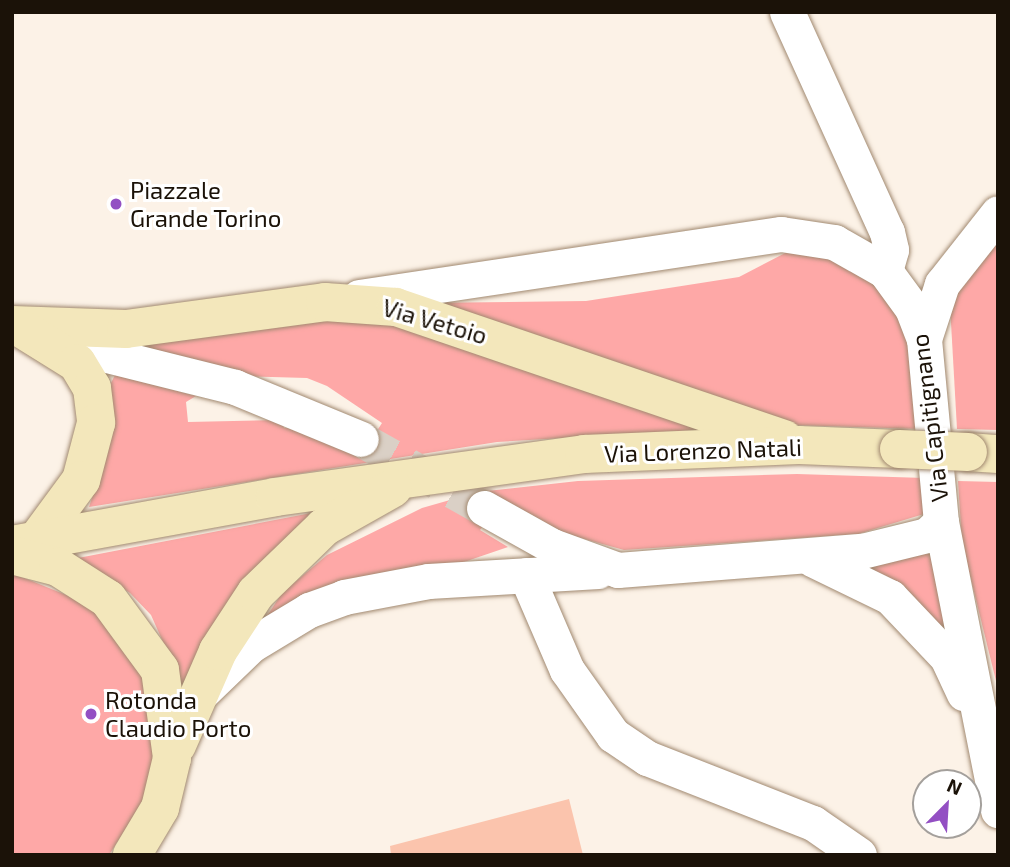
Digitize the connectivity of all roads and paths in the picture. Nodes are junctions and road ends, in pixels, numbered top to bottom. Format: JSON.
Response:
{"nodes":[{"id":1,"x":787,"y":12,"type":"edge"},
{"id":2,"x":998,"y":213,"type":"edge"},
{"id":3,"x":885,"y":271,"type":"junction"},
{"id":4,"x":325,"y":302,"type":"junction"},
{"id":5,"x":12,"y":325,"type":"edge"},
{"id":6,"x":924,"y":339,"type":"junction"},
{"id":7,"x":51,"y":341,"type":"junction"},
{"id":8,"x":361,"y":439,"type":"tunnel mouth"},
{"id":9,"x":799,"y":445,"type":"junction"},
{"id":10,"x":983,"y":453,"type":"edge"},
{"id":11,"x":410,"y":479,"type":"junction"},
{"id":12,"x":484,"y":508,"type":"tunnel mouth"},
{"id":13,"x":941,"y":522,"type":"junction"},
{"id":14,"x":20,"y":547,"type":"edge"},
{"id":15,"x":806,"y":557,"type":"junction"},
{"id":16,"x":618,"y":570,"type":"junction"},
{"id":17,"x":526,"y":575,"type":"junction"},
{"id":18,"x":194,"y":701,"type":"junction"},
{"id":19,"x":983,"y":731,"type":"junction"},
{"id":20,"x":172,"y":758,"type":"junction"},
{"id":21,"x":998,"y":810,"type":"edge"},
{"id":22,"x":142,"y":847,"type":"edge"},
{"id":23,"x":859,"y":855,"type":"edge"}],
"edges":[{"from":1,"to":3,"type":"street"},
{"from":2,"to":6,"type":"street"},
{"from":3,"to":4,"type":"street"},
{"from":3,"to":6,"type":"street","name":"Via Capitignano"},
{"from":4,"to":5,"type":"street","name":"Via Vetoio"},
{"from":4,"to":9,"type":"street","name":"Via Vetoio"},
{"from":5,"to":7,"type":"street","name":"Via Vetoio"},
{"from":6,"to":13,"type":"street","name":"Via Capitignano"},
{"from":7,"to":8,"type":"street"},
{"from":7,"to":14,"type":"street","name":"Via Vetoio"},
{"from":9,"to":10,"type":"street","name":"Via Lorenzo Natali","bridge":true},
{"from":9,"to":11,"type":"street","name":"Via Lorenzo Natali"},
{"from":11,"to":14,"type":"street","name":"Via Lorenzo Natali"},
{"from":11,"to":18,"type":"street","name":"Via Lorenzo Natali"},
{"from":12,"to":16,"type":"street"},
{"from":13,"to":15,"type":"street"},
{"from":13,"to":19,"type":"street","name":"Via Capitignano"},
{"from":14,"to":20,"type":"street"},
{"from":15,"to":16,"type":"street"},
{"from":15,"to":19,"type":"street"},
{"from":16,"to":17,"type":"street"},
{"from":17,"to":18,"type":"street"},
{"from":17,"to":23,"type":"street"},
{"from":18,"to":20,"type":"street","name":"Via Lorenzo Natali"},
{"from":19,"to":21,"type":"street","name":"Via Capitignano"},
{"from":20,"to":22,"type":"street"}]}
